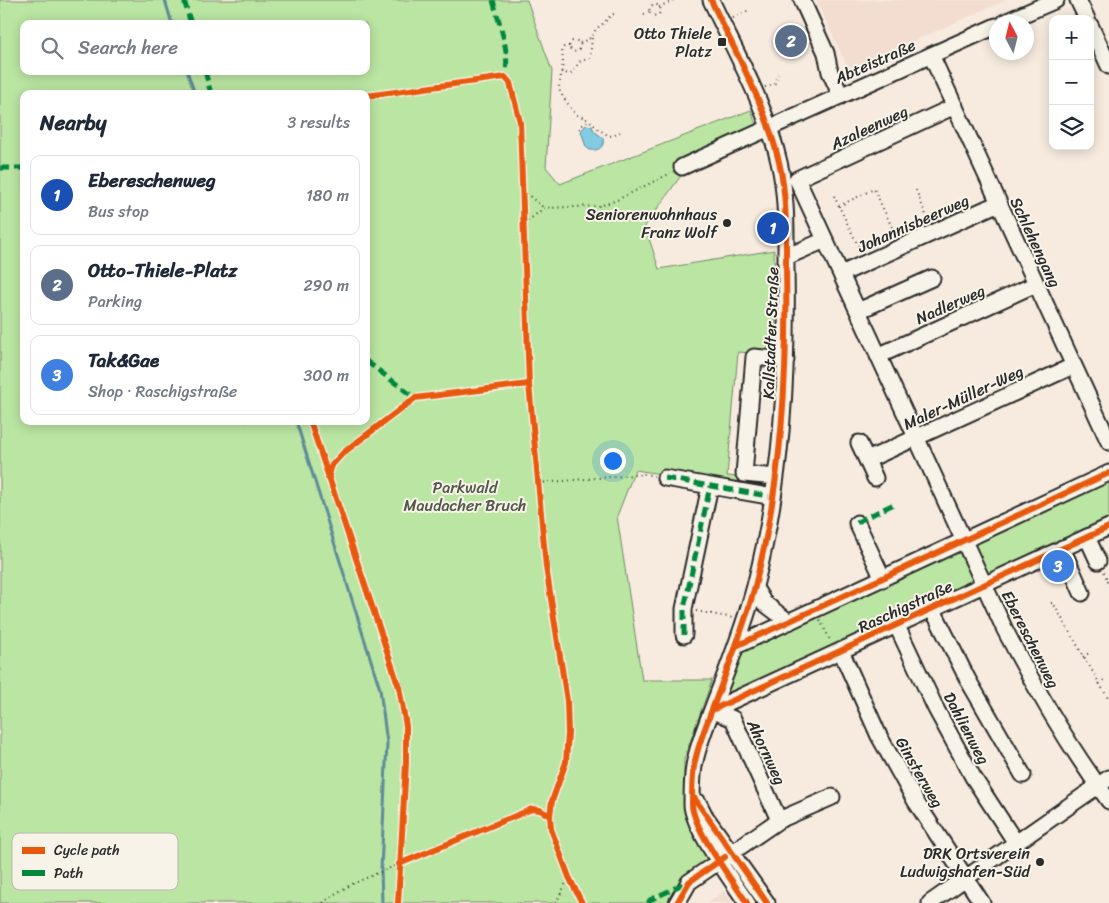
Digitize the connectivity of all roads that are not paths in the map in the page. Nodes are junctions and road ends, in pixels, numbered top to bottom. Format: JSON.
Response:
{"nodes":[{"id":1,"x":711,"y":0,"type":"edge"},
{"id":2,"x":802,"y":0,"type":"edge"},
{"id":3,"x":1056,"y":0,"type":"edge"},
{"id":4,"x":1078,"y":0,"type":"edge"},
{"id":5,"x":1021,"y":15,"type":"edge"},
{"id":6,"x":1085,"y":15,"type":"edge"},
{"id":7,"x":989,"y":29,"type":"edge"},
{"id":8,"x":1103,"y":37,"type":"edge"},
{"id":9,"x":931,"y":55,"type":"junction"},
{"id":10,"x":1109,"y":66,"type":"edge"},
{"id":11,"x":842,"y":96,"type":"junction"},
{"id":12,"x":955,"y":106,"type":"junction"},
{"id":13,"x":769,"y":128,"type":"junction"},
{"id":14,"x":682,"y":167,"type":"road end"},
{"id":15,"x":797,"y":179,"type":"joint"},
{"id":16,"x":999,"y":203,"type":"junction"},
{"id":17,"x":825,"y":240,"type":"junction"},
{"id":18,"x":786,"y":257,"type":"junction"},
{"id":19,"x":841,"y":274,"type":"junction"},
{"id":20,"x":932,"y":278,"type":"dead end"},
{"id":21,"x":1036,"y":284,"type":"junction"},
{"id":22,"x":858,"y":311,"type":"junction"},
{"id":23,"x":878,"y":356,"type":"junction"},
{"id":24,"x":786,"y":360,"type":"junction"},
{"id":25,"x":1073,"y":366,"type":"junction"},
{"id":26,"x":916,"y":438,"type":"junction"},
{"id":27,"x":1109,"y":442,"type":"edge"},
{"id":28,"x":859,"y":443,"type":"dead end"},
{"id":29,"x":867,"y":460,"type":"junction"},
{"id":30,"x":1109,"y":473,"type":"edge"},
{"id":31,"x":776,"y":477,"type":"junction"},
{"id":32,"x":665,"y":478,"type":"road end"},
{"id":33,"x":875,"y":478,"type":"dead end"},
{"id":34,"x":710,"y":486,"type":"junction"},
{"id":35,"x":773,"y":496,"type":"junction"},
{"id":36,"x":857,"y":523,"type":"dead end"},
{"id":37,"x":1109,"y":527,"type":"edge"},
{"id":38,"x":1087,"y":537,"type":"junction"},
{"id":39,"x":964,"y":541,"type":"junction"},
{"id":40,"x":1062,"y":548,"type":"junction"},
{"id":41,"x":1098,"y":561,"type":"dead end"},
{"id":42,"x":883,"y":579,"type":"junction"},
{"id":43,"x":984,"y":584,"type":"junction"},
{"id":44,"x":755,"y":588,"type":"junction"},
{"id":45,"x":1082,"y":593,"type":"dead end"},
{"id":46,"x":932,"y":608,"type":"junction"},
{"id":47,"x":789,"y":622,"type":"junction"},
{"id":48,"x":896,"y":624,"type":"junction"},
{"id":49,"x":684,"y":635,"type":"dead end"},
{"id":50,"x":736,"y":646,"type":"junction"},
{"id":51,"x":835,"y":653,"type":"junction"},
{"id":52,"x":712,"y":710,"type":"junction"},
{"id":53,"x":1023,"y":775,"type":"dead end"},
{"id":54,"x":1104,"y":782,"type":"edge"},
{"id":55,"x":832,"y":797,"type":"dead end"},
{"id":56,"x":693,"y":798,"type":"junction"},
{"id":57,"x":1109,"y":801,"type":"edge"},
{"id":58,"x":779,"y":820,"type":"junction"},
{"id":59,"x":1016,"y":843,"type":"junction"},
{"id":60,"x":732,"y":852,"type":"junction"},
{"id":61,"x":718,"y":861,"type":"junction"},
{"id":62,"x":965,"y":878,"type":"junction"},
{"id":63,"x":740,"y":901,"type":"edge"},
{"id":64,"x":677,"y":903,"type":"edge"},
{"id":65,"x":767,"y":903,"type":"edge"},
{"id":66,"x":930,"y":903,"type":"edge"},
{"id":67,"x":982,"y":903,"type":"edge"}],
"edges":[{"from":1,"to":13,"type":"street","name":"Kallstadter Straße"},
{"from":2,"to":11,"type":"street"},
{"from":3,"to":5,"type":"street"},
{"from":4,"to":6,"type":"street"},
{"from":7,"to":9,"type":"street","name":"Abteistraße"},
{"from":8,"to":10,"type":"street"},
{"from":9,"to":11,"type":"street","name":"Abteistraße"},
{"from":9,"to":12,"type":"street","name":"Schlehengang"},
{"from":11,"to":13,"type":"street","name":"Abteistraße"},
{"from":12,"to":15,"type":"street","name":"Azaleenweg"},
{"from":12,"to":16,"type":"street","name":"Schlehengang"},
{"from":13,"to":14,"type":"street","name":"Abteistraße"},
{"from":13,"to":18,"type":"street","name":"Kallstadter Straße"},
{"from":15,"to":17,"type":"street","name":"Ebereschenweg"},
{"from":16,"to":19,"type":"street","name":"Johannisbeerweg"},
{"from":16,"to":21,"type":"street","name":"Schlehengang"},
{"from":17,"to":18,"type":"street"},
{"from":17,"to":19,"type":"street","name":"Ebereschenweg"},
{"from":18,"to":24,"type":"street","name":"Kallstadter Straße"},
{"from":19,"to":22,"type":"street","name":"Ebereschenweg"},
{"from":20,"to":22,"type":"street"},
{"from":21,"to":23,"type":"street","name":"Nadlerweg"},
{"from":21,"to":25,"type":"street","name":"Schlehengang"},
{"from":22,"to":23,"type":"street","name":"Ebereschenweg"},
{"from":23,"to":26,"type":"street","name":"Ebereschenweg"},
{"from":24,"to":31,"type":"street","name":"Kallstadter Straße"},
{"from":24,"to":31,"type":"street"},
{"from":25,"to":26,"type":"street","name":"Maler-Müller-Weg"},
{"from":25,"to":27,"type":"street","name":"Schlehengang"},
{"from":26,"to":29,"type":"street","name":"Maler-Müller-Weg"},
{"from":26,"to":39,"type":"street","name":"Ebereschenweg"},
{"from":28,"to":29,"type":"street"},
{"from":29,"to":33,"type":"street"},
{"from":30,"to":39,"type":"street","name":"Raschigstraße"},
{"from":31,"to":35,"type":"street","name":"Kallstadter Straße"},
{"from":32,"to":34,"type":"street"},
{"from":34,"to":35,"type":"street"},
{"from":34,"to":49,"type":"street"},
{"from":35,"to":44,"type":"street","name":"Kallstadter Straße"},
{"from":36,"to":42,"type":"street"},
{"from":37,"to":38,"type":"street","name":"Raschigstraße"},
{"from":38,"to":40,"type":"street","name":"Raschigstraße"},
{"from":38,"to":41,"type":"street"},
{"from":39,"to":42,"type":"street","name":"Raschigstraße"},
{"from":39,"to":43,"type":"street","name":"Ebereschenweg"},
{"from":40,"to":43,"type":"street","name":"Raschigstraße"},
{"from":40,"to":45,"type":"street"},
{"from":42,"to":47,"type":"street","name":"Raschigstraße"},
{"from":43,"to":46,"type":"street","name":"Raschigstraße"},
{"from":43,"to":54,"type":"street","name":"Ebereschenweg"},
{"from":44,"to":47,"type":"street"},
{"from":44,"to":50,"type":"street","name":"Kallstadter Straße"},
{"from":46,"to":48,"type":"street","name":"Raschigstraße"},
{"from":46,"to":53,"type":"street"},
{"from":47,"to":50,"type":"street","name":"Raschigstraße"},
{"from":48,"to":51,"type":"street","name":"Raschigstraße"},
{"from":48,"to":59,"type":"street","name":"Dahlienweg"},
{"from":50,"to":52,"type":"street","name":"Kallstadter Straße"},
{"from":51,"to":52,"type":"street","name":"Raschigstraße"},
{"from":51,"to":62,"type":"street","name":"Ginsterweg"},
{"from":52,"to":56,"type":"street","name":"Kallstadter Straße"},
{"from":52,"to":58,"type":"street","name":"Ahornweg"},
{"from":54,"to":57,"type":"street","name":"Ebereschenweg"},
{"from":54,"to":59,"type":"street"},
{"from":55,"to":58,"type":"street"},
{"from":56,"to":60,"type":"street"},
{"from":56,"to":61,"type":"street","name":"Kallstadter Straße"},
{"from":58,"to":60,"type":"street"},
{"from":59,"to":62,"type":"street"},
{"from":60,"to":61,"type":"street"},
{"from":60,"to":65,"type":"street"},
{"from":61,"to":63,"type":"street","name":"Kallstadter Straße"},
{"from":61,"to":64,"type":"street"},
{"from":62,"to":66,"type":"street"},
{"from":62,"to":67,"type":"street","name":"Ginsterweg"}]}
